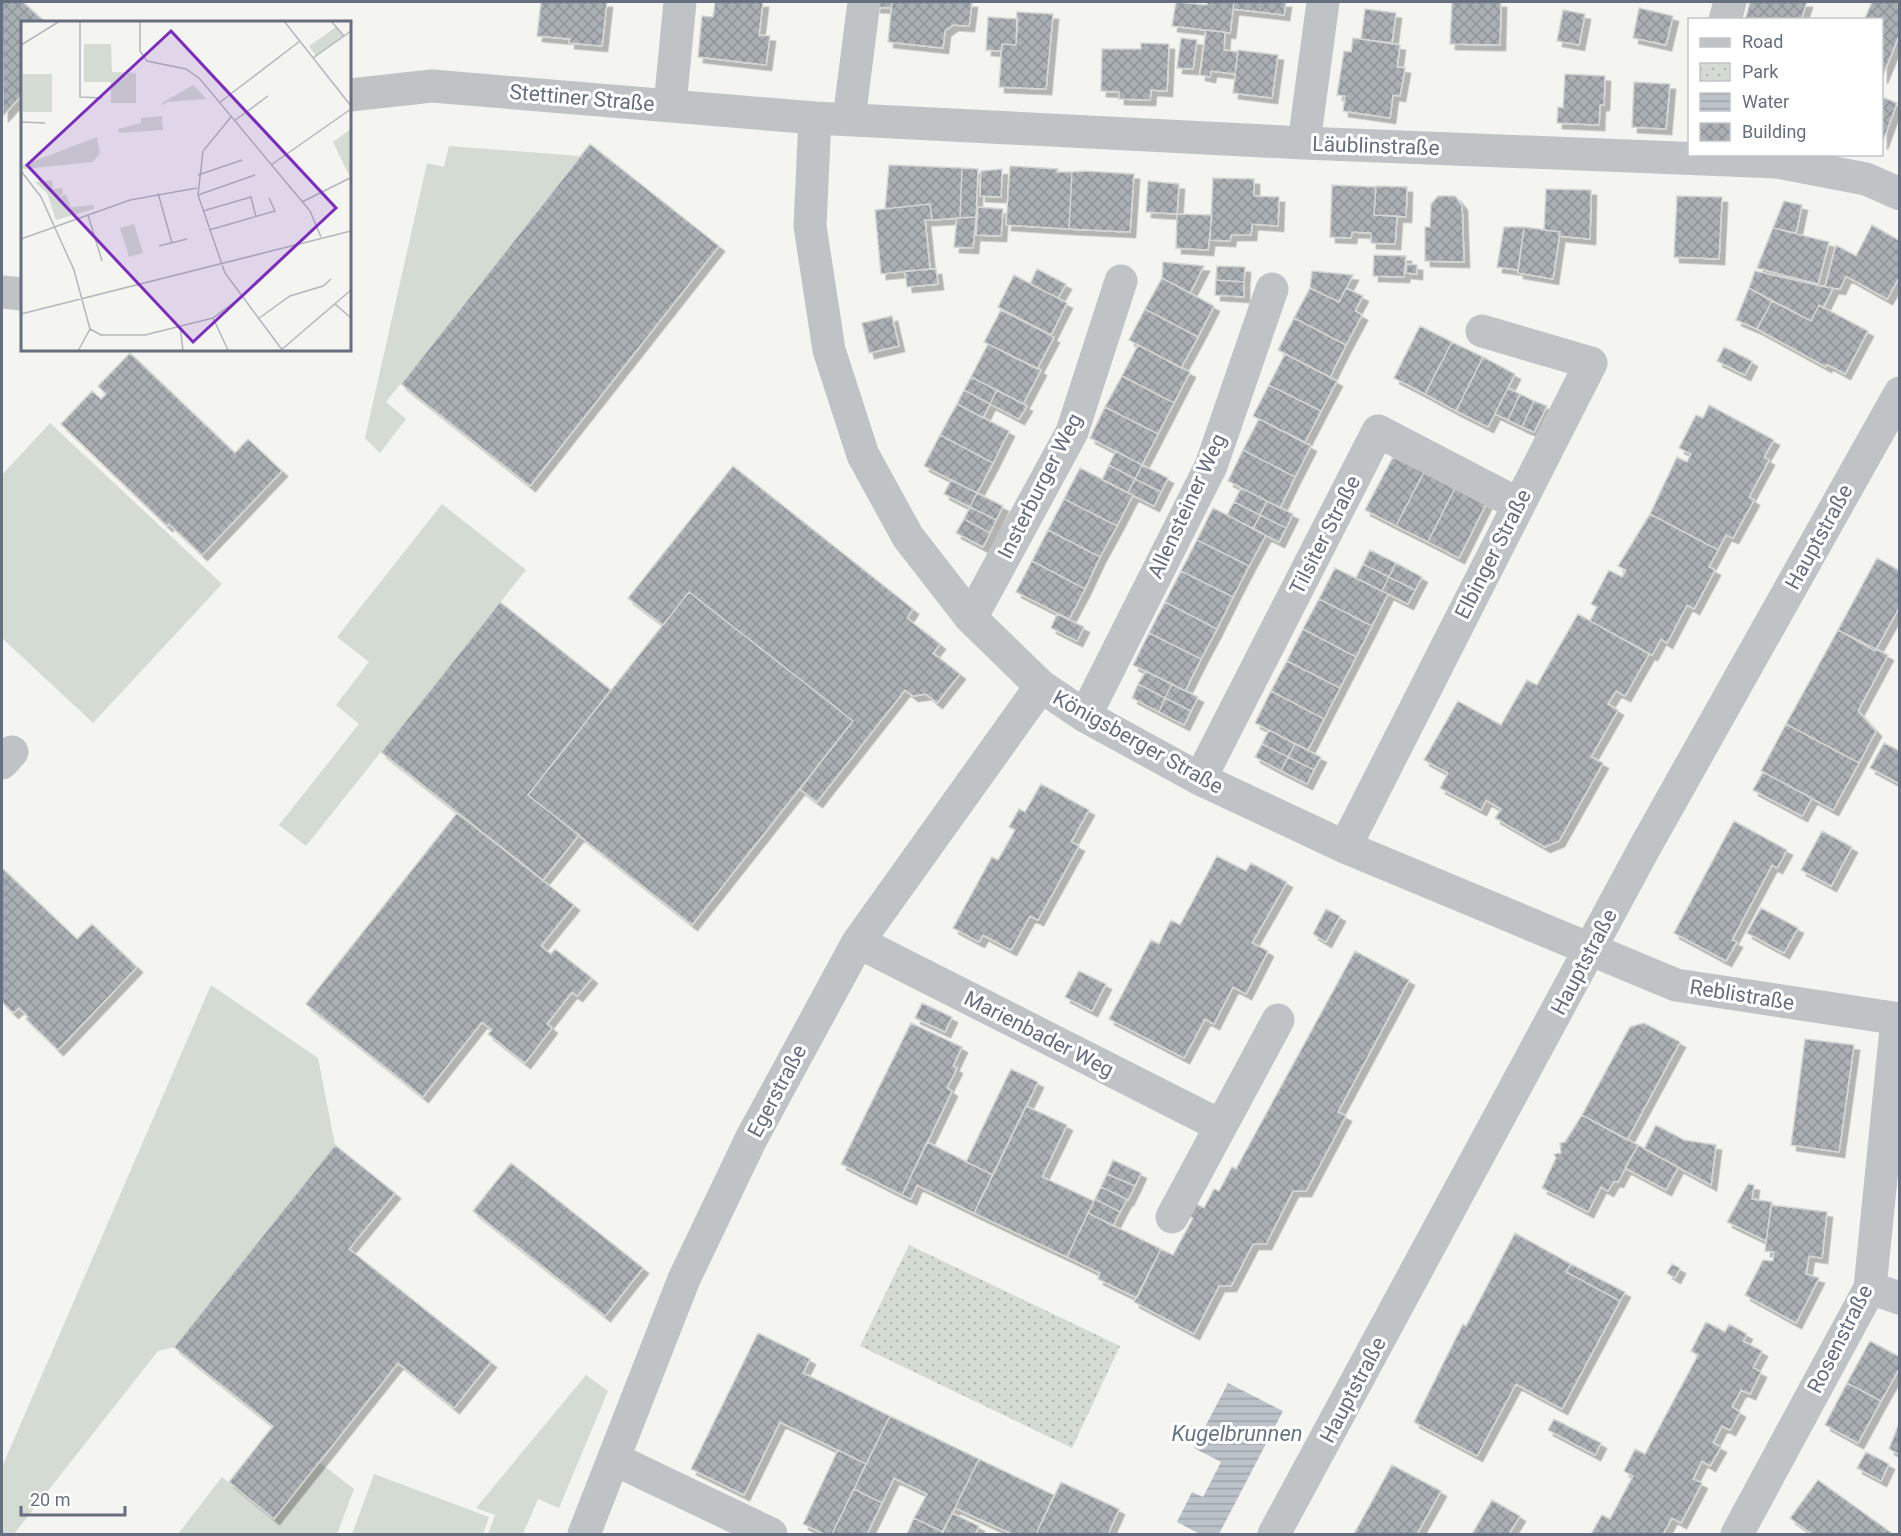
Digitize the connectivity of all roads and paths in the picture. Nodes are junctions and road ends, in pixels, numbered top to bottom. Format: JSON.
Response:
{"nodes":[{"id":1,"x":680,"y":2,"type":"edge"},
{"id":2,"x":864,"y":2,"type":"edge"},
{"id":3,"x":1323,"y":2,"type":"edge"},
{"id":4,"x":1730,"y":2,"type":"edge"},
{"id":5,"x":1726,"y":18,"type":"edge"},
{"id":6,"x":351,"y":95,"type":"edge"},
{"id":7,"x":670,"y":105,"type":"junction"},
{"id":8,"x":815,"y":118,"type":"junction"},
{"id":9,"x":849,"y":119,"type":"junction"},
{"id":10,"x":1304,"y":143,"type":"junction"},
{"id":11,"x":1686,"y":147,"type":"edge"},
{"id":12,"x":1741,"y":156,"type":"edge"},
{"id":13,"x":1899,"y":194,"type":"edge"},
{"id":14,"x":1121,"y":281,"type":"dead end"},
{"id":15,"x":1272,"y":289,"type":"dead end"},
{"id":16,"x":2,"y":292,"type":"edge"},
{"id":17,"x":21,"y":294,"type":"edge"},
{"id":18,"x":1482,"y":331,"type":"dead end"},
{"id":19,"x":1899,"y":393,"type":"edge"},
{"id":20,"x":1518,"y":504,"type":"junction"},
{"id":21,"x":971,"y":618,"type":"junction"},
{"id":22,"x":1041,"y":686,"type":"junction"},
{"id":23,"x":1085,"y":717,"type":"junction"},
{"id":24,"x":1200,"y":779,"type":"junction"},
{"id":25,"x":1345,"y":847,"type":"junction"},
{"id":26,"x":858,"y":942,"type":"junction"},
{"id":27,"x":1590,"y":951,"type":"junction"},
{"id":28,"x":1898,"y":1019,"type":"edge"},
{"id":29,"x":1278,"y":1020,"type":"dead end"},
{"id":30,"x":1221,"y":1126,"type":"junction"},
{"id":31,"x":1172,"y":1217,"type":"dead end"},
{"id":32,"x":1885,"y":1293,"type":"edge"},
{"id":33,"x":614,"y":1459,"type":"junction"},
{"id":34,"x":1745,"y":1531,"type":"edge"},
{"id":35,"x":584,"y":1534,"type":"edge"},
{"id":36,"x":771,"y":1534,"type":"edge"},
{"id":37,"x":1274,"y":1534,"type":"edge"}],
"edges":[{"from":1,"to":7,"type":"street"},
{"from":2,"to":9,"type":"street"},
{"from":3,"to":10,"type":"street"},
{"from":4,"to":5,"type":"street"},
{"from":6,"to":7,"type":"street","name":"Stettiner Straße"},
{"from":7,"to":8,"type":"street","name":"Stettiner Straße"},
{"from":8,"to":9,"type":"street","name":"Läublinstraße"},
{"from":8,"to":21,"type":"street","name":"Königsberger Straße"},
{"from":9,"to":10,"type":"street","name":"Läublinstraße"},
{"from":10,"to":11,"type":"street","name":"Läublinstraße"},
{"from":12,"to":13,"type":"street","name":"Läublinstraße"},
{"from":14,"to":21,"type":"street","name":"Insterburger Weg"},
{"from":15,"to":23,"type":"street","name":"Allensteiner Weg"},
{"from":16,"to":17,"type":"street"},
{"from":18,"to":20,"type":"street","name":"Elbinger Straße"},
{"from":19,"to":27,"type":"street","name":"Hauptstraße"},
{"from":20,"to":24,"type":"street","name":"Tilsiter Straße"},
{"from":20,"to":25,"type":"street","name":"Elbinger Straße"},
{"from":21,"to":22,"type":"street","name":"Königsberger Straße"},
{"from":22,"to":23,"type":"street","name":"Königsberger Straße"},
{"from":22,"to":26,"type":"street","name":"Egerstraße"},
{"from":23,"to":24,"type":"street","name":"Königsberger Straße"},
{"from":24,"to":25,"type":"street","name":"Königsberger Straße"},
{"from":25,"to":27,"type":"street","name":"Königsberger Straße"},
{"from":26,"to":30,"type":"street","name":"Marienbader Weg"},
{"from":26,"to":33,"type":"street","name":"Egerstraße"},
{"from":27,"to":28,"type":"street","name":"Reblistraße"},
{"from":27,"to":37,"type":"street","name":"Hauptstraße"},
{"from":28,"to":32,"type":"street","name":"Rosenstraße"},
{"from":29,"to":30,"type":"street"},
{"from":30,"to":31,"type":"street"},
{"from":32,"to":34,"type":"street","name":"Rosenstraße"},
{"from":33,"to":35,"type":"street","name":"Egerstraße"},
{"from":33,"to":36,"type":"street"}]}
